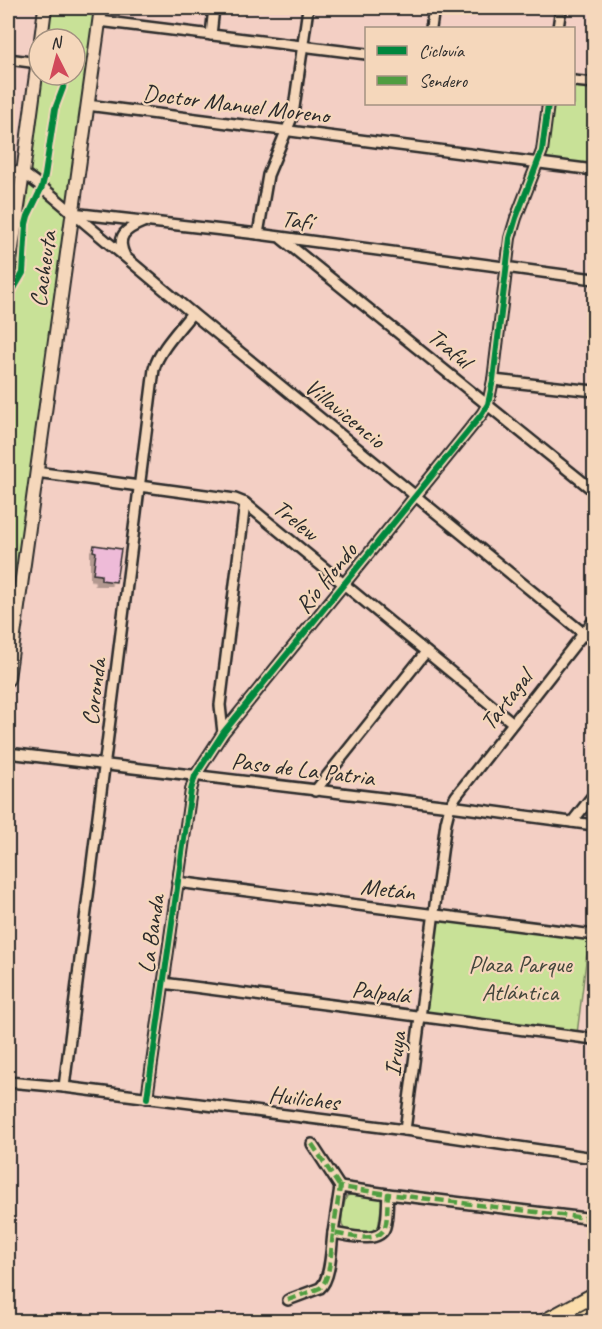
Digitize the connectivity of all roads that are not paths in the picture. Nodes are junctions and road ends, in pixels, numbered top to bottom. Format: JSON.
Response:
{"nodes":[{"id":1,"x":45,"y":8,"type":"edge"},
{"id":2,"x":101,"y":8,"type":"edge"},
{"id":3,"x":214,"y":8,"type":"edge"},
{"id":4,"x":308,"y":8,"type":"edge"},
{"id":5,"x":434,"y":8,"type":"edge"},
{"id":6,"x":561,"y":8,"type":"edge"},
{"id":7,"x":99,"y":21,"type":"junction"},
{"id":8,"x":43,"y":27,"type":"edge"},
{"id":9,"x":431,"y":27,"type":"edge"},
{"id":10,"x":558,"y":27,"type":"edge"},
{"id":11,"x":211,"y":35,"type":"junction"},
{"id":12,"x":303,"y":46,"type":"junction"},
{"id":13,"x":365,"y":54,"type":"edge"},
{"id":14,"x":27,"y":58,"type":"edge"},
{"id":15,"x":8,"y":59,"type":"edge"},
{"id":16,"x":575,"y":81,"type":"edge"},
{"id":17,"x":594,"y":83,"type":"edge"},
{"id":18,"x":34,"y":87,"type":"edge"},
{"id":19,"x":87,"y":105,"type":"junction"},
{"id":20,"x":548,"y":105,"type":"edge"},
{"id":21,"x":287,"y":131,"type":"junction"},
{"id":22,"x":539,"y":163,"type":"junction"},
{"id":23,"x":8,"y":170,"type":"edge"},
{"id":24,"x":594,"y":170,"type":"edge"},
{"id":25,"x":23,"y":173,"type":"junction"},
{"id":26,"x":72,"y":213,"type":"junction"},
{"id":27,"x":146,"y":221,"type":"junction"},
{"id":28,"x":258,"y":234,"type":"junction"},
{"id":29,"x":280,"y":237,"type":"junction"},
{"id":30,"x":126,"y":258,"type":"junction"},
{"id":31,"x":506,"y":267,"type":"junction"},
{"id":32,"x":8,"y":275,"type":"edge"},
{"id":33,"x":594,"y":279,"type":"edge"},
{"id":34,"x":192,"y":313,"type":"junction"},
{"id":35,"x":493,"y":380,"type":"junction"},
{"id":36,"x":594,"y":391,"type":"edge"},
{"id":37,"x":488,"y":404,"type":"junction"},
{"id":38,"x":36,"y":472,"type":"junction"},
{"id":39,"x":139,"y":485,"type":"junction"},
{"id":40,"x":594,"y":491,"type":"edge"},
{"id":41,"x":415,"y":495,"type":"junction"},
{"id":42,"x":245,"y":503,"type":"junction"},
{"id":43,"x":344,"y":584,"type":"junction"},
{"id":44,"x":594,"y":620,"type":"edge"},
{"id":45,"x":584,"y":633,"type":"junction"},
{"id":46,"x":594,"y":642,"type":"edge"},
{"id":47,"x":426,"y":652,"type":"junction"},
{"id":48,"x":8,"y":680,"type":"edge"},
{"id":49,"x":513,"y":723,"type":"junction"},
{"id":50,"x":223,"y":733,"type":"junction"},
{"id":51,"x":8,"y":753,"type":"edge"},
{"id":52,"x":104,"y":765,"type":"junction"},
{"id":53,"x":195,"y":776,"type":"junction"},
{"id":54,"x":315,"y":791,"type":"junction"},
{"id":55,"x":594,"y":794,"type":"edge"},
{"id":56,"x":450,"y":806,"type":"junction"},
{"id":57,"x":572,"y":822,"type":"junction"},
{"id":58,"x":594,"y":825,"type":"edge"},
{"id":59,"x":177,"y":882,"type":"junction"},
{"id":60,"x":434,"y":915,"type":"junction"},
{"id":61,"x":594,"y":935,"type":"edge"},
{"id":62,"x":163,"y":984,"type":"junction"},
{"id":63,"x":420,"y":1016,"type":"junction"},
{"id":64,"x":594,"y":1039,"type":"edge"},
{"id":65,"x":8,"y":1082,"type":"edge"},
{"id":66,"x":64,"y":1087,"type":"junction"},
{"id":67,"x":147,"y":1098,"type":"junction"},
{"id":68,"x":405,"y":1130,"type":"junction"},
{"id":69,"x":312,"y":1144,"type":"dead end"},
{"id":70,"x":594,"y":1158,"type":"edge"},
{"id":71,"x":340,"y":1187,"type":"junction"},
{"id":72,"x":388,"y":1194,"type":"junction"},
{"id":73,"x":594,"y":1218,"type":"edge"},
{"id":74,"x":333,"y":1233,"type":"junction"},
{"id":75,"x":288,"y":1300,"type":"dead end"},
{"id":76,"x":593,"y":1300,"type":"edge"},
{"id":77,"x":594,"y":1313,"type":"edge"},
{"id":78,"x":544,"y":1322,"type":"edge"},
{"id":79,"x":577,"y":1322,"type":"edge"}],
"edges":[{"from":1,"to":8,"type":"street"},
{"from":2,"to":7,"type":"street","name":"Cacheuta"},
{"from":3,"to":11,"type":"street"},
{"from":4,"to":12,"type":"street"},
{"from":5,"to":9,"type":"street"},
{"from":6,"to":10,"type":"street"},
{"from":7,"to":11,"type":"street"},
{"from":7,"to":19,"type":"street","name":"Cacheuta"},
{"from":11,"to":12,"type":"street"},
{"from":12,"to":13,"type":"street"},
{"from":12,"to":21,"type":"street"},
{"from":14,"to":15,"type":"street"},
{"from":16,"to":17,"type":"street"},
{"from":18,"to":25,"type":"street","name":"Cacheuta"},
{"from":19,"to":21,"type":"street","name":"Doctor Manuel Moreno"},
{"from":19,"to":26,"type":"street","name":"Cacheuta"},
{"from":20,"to":22,"type":"street"},
{"from":21,"to":22,"type":"street","name":"Doctor Manuel Moreno"},
{"from":21,"to":28,"type":"street"},
{"from":22,"to":24,"type":"street","name":"Doctor Manuel Moreno"},
{"from":22,"to":31,"type":"street"},
{"from":23,"to":25,"type":"street"},
{"from":25,"to":26,"type":"street"},
{"from":25,"to":32,"type":"street","name":"Cacheuta"},
{"from":26,"to":27,"type":"street","name":"Tafí"},
{"from":26,"to":30,"type":"street","name":"Villavicencio"},
{"from":26,"to":38,"type":"street","name":"Cacheuta"},
{"from":27,"to":28,"type":"street","name":"Tafí"},
{"from":27,"to":30,"type":"street"},
{"from":28,"to":29,"type":"street","name":"Tafí"},
{"from":29,"to":31,"type":"street","name":"Tafí"},
{"from":29,"to":37,"type":"street","name":"Traful"},
{"from":30,"to":34,"type":"street","name":"Villavicencio"},
{"from":31,"to":33,"type":"street","name":"Tafí"},
{"from":31,"to":35,"type":"street"},
{"from":34,"to":39,"type":"street","name":"Coronda"},
{"from":34,"to":41,"type":"street","name":"Villavicencio"},
{"from":35,"to":36,"type":"street"},
{"from":35,"to":37,"type":"street"},
{"from":37,"to":40,"type":"street","name":"Traful"},
{"from":37,"to":41,"type":"street","name":"Río Hondo"},
{"from":38,"to":39,"type":"street","name":"Trelew"},
{"from":38,"to":48,"type":"street","name":"Cacheuta"},
{"from":39,"to":42,"type":"street","name":"Trelew"},
{"from":39,"to":52,"type":"street","name":"Coronda"},
{"from":41,"to":43,"type":"street","name":"Río Hondo"},
{"from":41,"to":45,"type":"street","name":"Villavicencio"},
{"from":42,"to":43,"type":"street","name":"Trelew"},
{"from":42,"to":50,"type":"street"},
{"from":43,"to":47,"type":"street","name":"Trelew"},
{"from":43,"to":50,"type":"street","name":"Río Hondo"},
{"from":44,"to":45,"type":"street","name":"Tartagal"},
{"from":45,"to":46,"type":"street","name":"Villavicencio"},
{"from":45,"to":49,"type":"street","name":"Tartagal"},
{"from":47,"to":49,"type":"street","name":"Trelew"},
{"from":47,"to":54,"type":"street"},
{"from":49,"to":56,"type":"street","name":"Tartagal"},
{"from":50,"to":53,"type":"street","name":"Río Hondo"},
{"from":51,"to":52,"type":"street","name":"Paso de La Patria"},
{"from":52,"to":53,"type":"street","name":"Paso de La Patria"},
{"from":52,"to":66,"type":"street","name":"Coronda"},
{"from":53,"to":54,"type":"street","name":"Paso de La Patria"},
{"from":53,"to":59,"type":"street","name":"La Banda"},
{"from":54,"to":56,"type":"street","name":"Paso de La Patria"},
{"from":55,"to":57,"type":"street"},
{"from":56,"to":57,"type":"street","name":"Paso de La Patria"},
{"from":56,"to":60,"type":"street","name":"Iruya"},
{"from":57,"to":58,"type":"street","name":"Paso de La Patria"},
{"from":59,"to":60,"type":"street","name":"Metán"},
{"from":59,"to":62,"type":"street","name":"La Banda"},
{"from":60,"to":61,"type":"street","name":"Metán"},
{"from":60,"to":63,"type":"street","name":"Iruya"},
{"from":62,"to":63,"type":"street","name":"Palpalá"},
{"from":62,"to":67,"type":"street","name":"La Banda"},
{"from":63,"to":64,"type":"street","name":"Palpalá"},
{"from":63,"to":68,"type":"street","name":"Iruya"},
{"from":65,"to":66,"type":"street","name":"Huiliches"},
{"from":66,"to":67,"type":"street","name":"Huiliches"},
{"from":67,"to":68,"type":"street","name":"Huiliches"},
{"from":68,"to":70,"type":"street","name":"Huiliches"},
{"from":69,"to":71,"type":"street"},
{"from":71,"to":72,"type":"street"},
{"from":71,"to":74,"type":"street"},
{"from":72,"to":73,"type":"street"},
{"from":72,"to":74,"type":"street"},
{"from":74,"to":75,"type":"street"},
{"from":76,"to":78,"type":"main road"},
{"from":77,"to":79,"type":"main road"}]}
